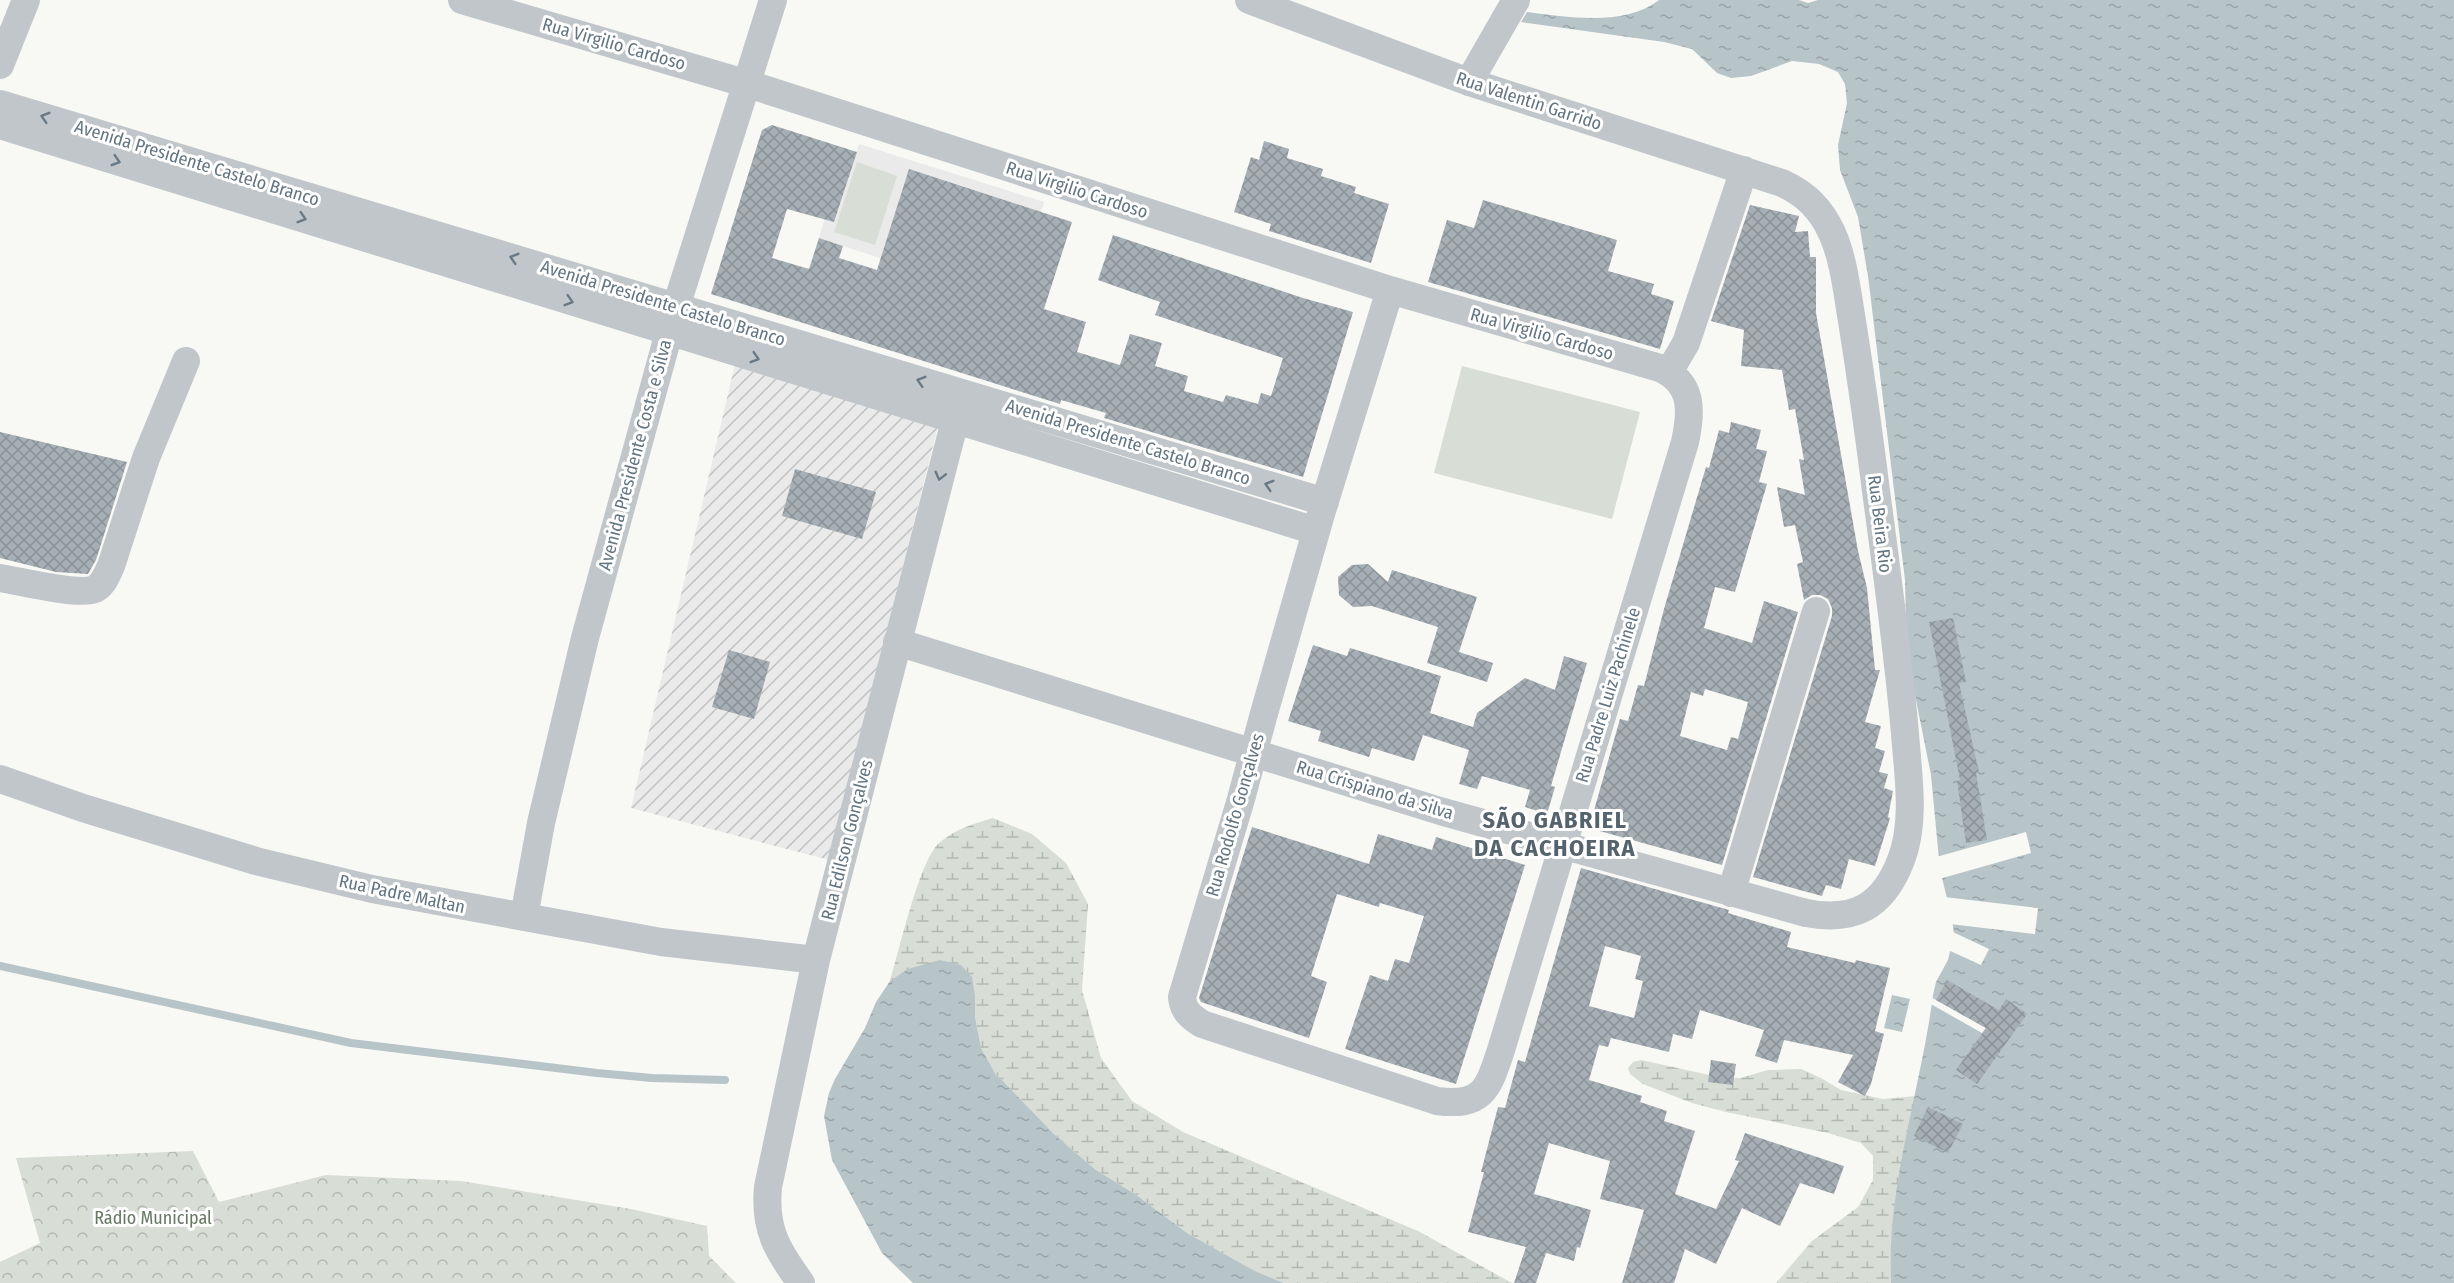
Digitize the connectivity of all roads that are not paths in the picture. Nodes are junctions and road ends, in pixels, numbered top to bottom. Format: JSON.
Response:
{"nodes":[{"id":1,"x":26,"y":0,"type":"edge"},
{"id":2,"x":462,"y":0,"type":"edge"},
{"id":3,"x":772,"y":0,"type":"edge"},
{"id":4,"x":1249,"y":0,"type":"edge"},
{"id":5,"x":1516,"y":0,"type":"edge"},
{"id":6,"x":0,"y":65,"type":"edge"},
{"id":7,"x":1469,"y":82,"type":"junction"},
{"id":8,"x":748,"y":84,"type":"junction"},
{"id":9,"x":0,"y":104,"type":"edge"},
{"id":10,"x":0,"y":125,"type":"edge"},
{"id":11,"x":1744,"y":170,"type":"junction"},
{"id":12,"x":1809,"y":199,"type":"joint"},
{"id":13,"x":1390,"y":290,"type":"junction"},
{"id":14,"x":673,"y":319,"type":"junction"},
{"id":15,"x":186,"y":361,"type":"dead end"},
{"id":16,"x":1677,"y":381,"type":"junction"},
{"id":17,"x":958,"y":406,"type":"junction"},
{"id":18,"x":1325,"y":502,"type":"junction"},
{"id":19,"x":1317,"y":531,"type":"junction"},
{"id":20,"x":0,"y":578,"type":"edge"},
{"id":21,"x":1816,"y":611,"type":"dead end"},
{"id":22,"x":897,"y":642,"type":"junction"},
{"id":23,"x":1254,"y":752,"type":"junction"},
{"id":24,"x":0,"y":779,"type":"edge"},
{"id":25,"x":1562,"y":845,"type":"junction"},
{"id":26,"x":1902,"y":858,"type":"joint"},
{"id":27,"x":1731,"y":893,"type":"junction"},
{"id":28,"x":524,"y":917,"type":"junction"},
{"id":29,"x":816,"y":960,"type":"junction"},
{"id":30,"x":1495,"y":1069,"type":"joint"},
{"id":31,"x":801,"y":1283,"type":"edge"}],
"edges":[{"from":1,"to":6,"type":"street"},
{"from":2,"to":8,"type":"street","name":"Rua Virgilio Cardoso"},
{"from":3,"to":8,"type":"street","name":"Avenida Presidente Costa e Silva"},
{"from":4,"to":7,"type":"street","name":"Rua Valentin Garrido"},
{"from":5,"to":7,"type":"street"},
{"from":7,"to":11,"type":"street","name":"Rua Valentin Garrido"},
{"from":8,"to":13,"type":"street","name":"Rua Virgilio Cardoso"},
{"from":8,"to":14,"type":"street","name":"Avenida Presidente Costa e Silva"},
{"from":14,"to":9,"type":"street","name":"Avenida Presidente Castelo Branco","one_way":true},
{"from":10,"to":14,"type":"street","name":"Avenida Presidente Castelo Branco","one_way":true},
{"from":11,"to":12,"type":"street","name":"Rua Valentin Garrido"},
{"from":11,"to":16,"type":"street"},
{"from":12,"to":26,"type":"street","name":"Rua Beira Rio"},
{"from":13,"to":16,"type":"street","name":"Rua Virgilio Cardoso"},
{"from":13,"to":18,"type":"street","name":"Rua Rodolfo Gonçalves"},
{"from":14,"to":17,"type":"street","name":"Avenida Presidente Castelo Branco"},
{"from":14,"to":28,"type":"street","name":"Avenida Presidente Costa e Silva"},
{"from":15,"to":20,"type":"street"},
{"from":16,"to":25,"type":"street","name":"Rua Padre Luiz Pachinele"},
{"from":18,"to":17,"type":"street","name":"Avenida Presidente Castelo Branco","one_way":true},
{"from":17,"to":19,"type":"street","name":"Avenida Presidente Castelo Branco"},
{"from":17,"to":22,"type":"street","name":"Rua Edilson Gonçalves","one_way":true},
{"from":18,"to":19,"type":"street","name":"Rua Rodolfo Gonçalves"},
{"from":19,"to":23,"type":"street","name":"Rua Rodolfo Gonçalves"},
{"from":21,"to":27,"type":"street"},
{"from":22,"to":23,"type":"street","name":"Rua Crispiano da Silva"},
{"from":22,"to":29,"type":"street","name":"Rua Edilson Gonçalves"},
{"from":23,"to":25,"type":"street","name":"Rua Crispiano da Silva"},
{"from":23,"to":30,"type":"street","name":"Rua Rodolfo Gonçalves"},
{"from":24,"to":28,"type":"street","name":"Rua Padre Maltan"},
{"from":25,"to":27,"type":"street","name":"Rua Crispiano da Silva"},
{"from":25,"to":30,"type":"street","name":"Rua Padre Luiz Pachinele"},
{"from":26,"to":27,"type":"street","name":"Rua Crispiano da Silva"},
{"from":28,"to":29,"type":"street","name":"Rua Padre Maltan"},
{"from":29,"to":31,"type":"street","name":"Rua Edilson Gonçalves"}]}
